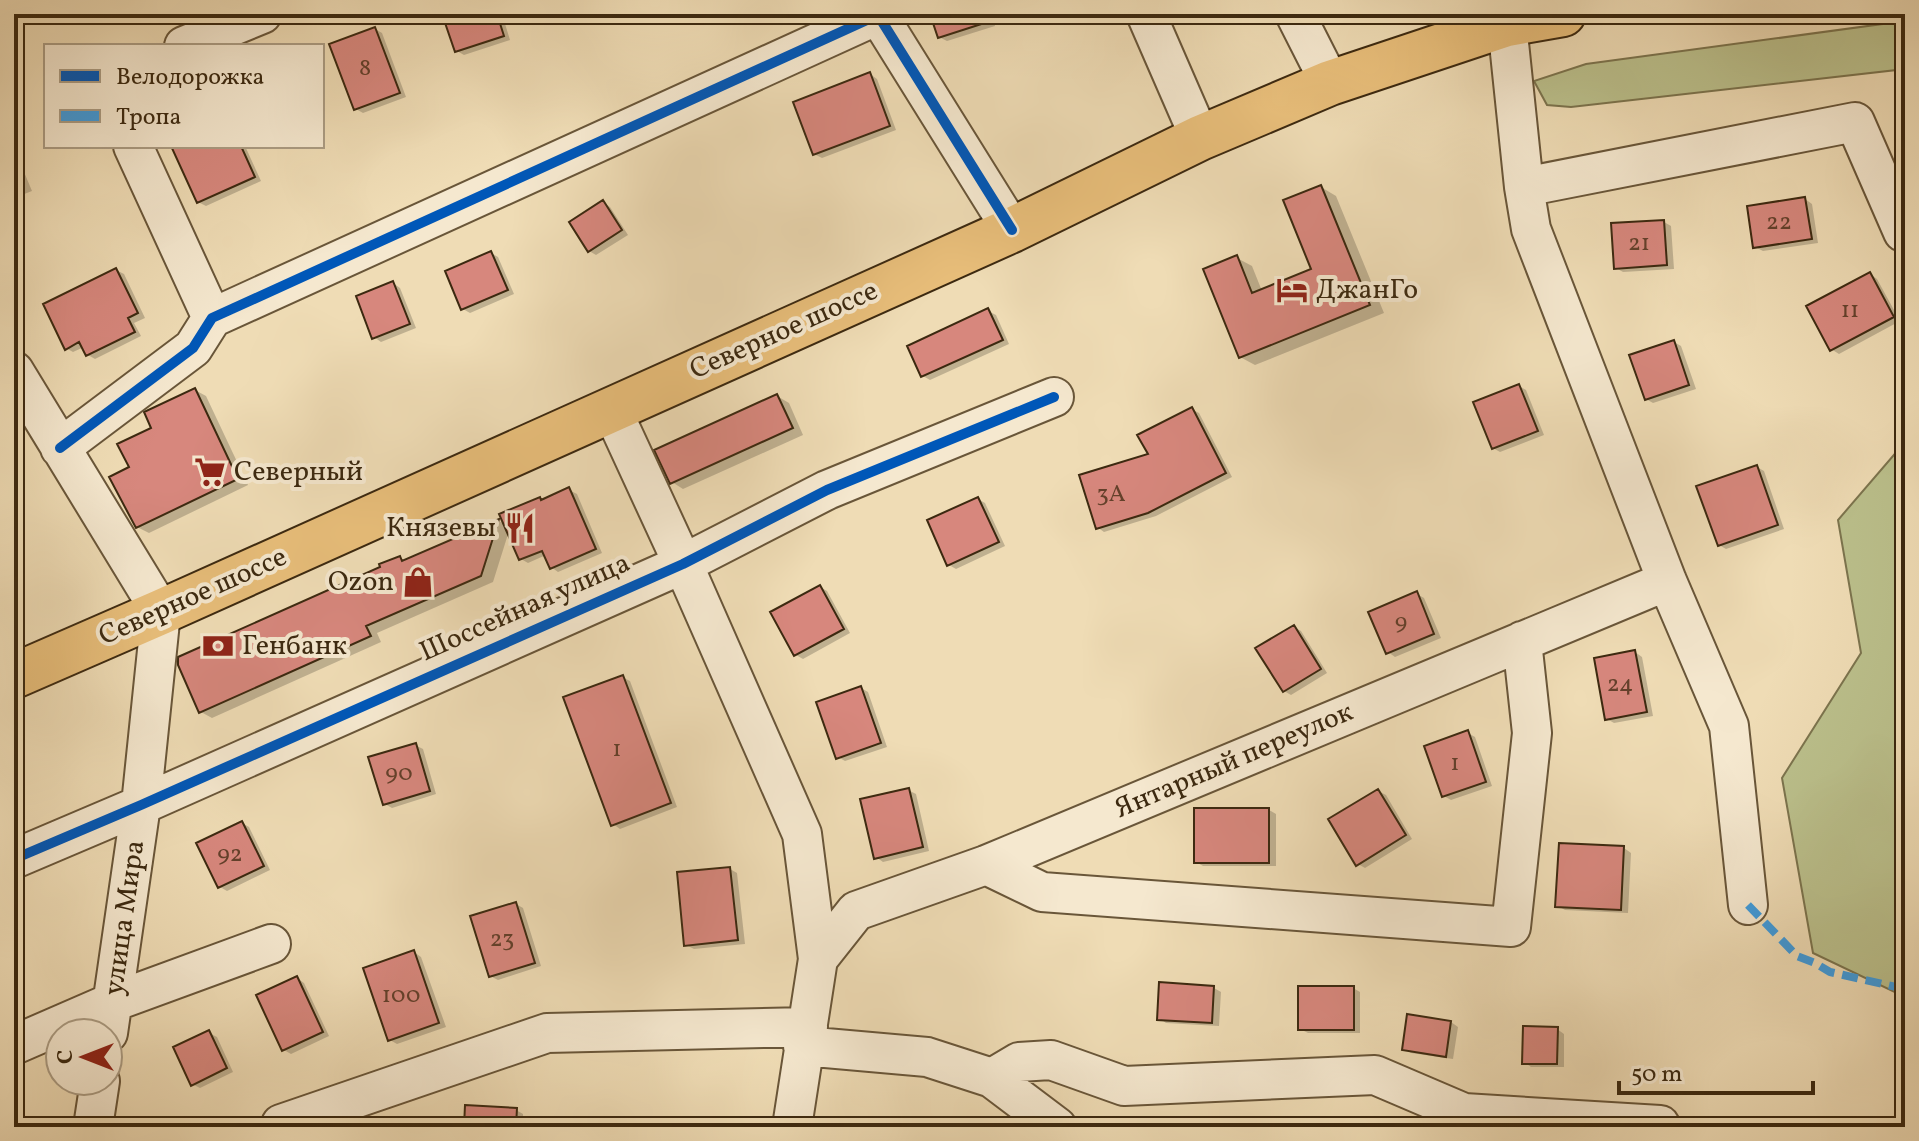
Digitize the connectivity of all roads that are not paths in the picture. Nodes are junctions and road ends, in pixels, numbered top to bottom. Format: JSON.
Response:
{"nodes":[{"id":1,"x":262,"y":14,"type":"edge"},
{"id":2,"x":878,"y":14,"type":"edge"},
{"id":3,"x":1146,"y":14,"type":"edge"},
{"id":4,"x":1563,"y":14,"type":"edge"},
{"id":5,"x":1302,"y":16,"type":"edge"},
{"id":6,"x":1507,"y":24,"type":"junction"},
{"id":7,"x":189,"y":44,"type":"edge"},
{"id":8,"x":1330,"y":83,"type":"junction"},
{"id":9,"x":1200,"y":138,"type":"junction"},
{"id":10,"x":134,"y":148,"type":"edge"},
{"id":11,"x":1524,"y":187,"type":"junction"},
{"id":12,"x":1012,"y":230,"type":"junction"},
{"id":13,"x":1903,"y":232,"type":"dead end"},
{"id":14,"x":212,"y":318,"type":"junction"},
{"id":15,"x":14,"y":371,"type":"edge"},
{"id":16,"x":1054,"y":397,"type":"dead end"},
{"id":17,"x":611,"y":408,"type":"junction"},
{"id":18,"x":60,"y":448,"type":"junction"},
{"id":19,"x":683,"y":564,"type":"junction"},
{"id":20,"x":1667,"y":581,"type":"junction"},
{"id":21,"x":161,"y":612,"type":"junction"},
{"id":22,"x":1522,"y":641,"type":"junction"},
{"id":23,"x":14,"y":676,"type":"edge"},
{"id":24,"x":141,"y":805,"type":"junction"},
{"id":25,"x":14,"y":859,"type":"edge"},
{"id":26,"x":986,"y":865,"type":"junction"},
{"id":27,"x":1748,"y":905,"type":"dead end"},
{"id":28,"x":271,"y":944,"type":"dead end"},
{"id":29,"x":818,"y":959,"type":"junction"},
{"id":30,"x":110,"y":1017,"type":"edge"},
{"id":31,"x":44,"y":1036,"type":"edge"},
{"id":32,"x":806,"y":1036,"type":"junction"},
{"id":33,"x":14,"y":1045,"type":"edge"},
{"id":34,"x":992,"y":1078,"type":"junction"},
{"id":35,"x":98,"y":1097,"type":"edge"},
{"id":36,"x":281,"y":1124,"type":"dead end"},
{"id":37,"x":93,"y":1127,"type":"edge"},
{"id":38,"x":792,"y":1127,"type":"edge"},
{"id":39,"x":1057,"y":1127,"type":"edge"},
{"id":40,"x":1661,"y":1127,"type":"edge"}],
"edges":[{"from":1,"to":7,"type":"street"},
{"from":2,"to":12,"type":"street"},
{"from":2,"to":14,"type":"street"},
{"from":3,"to":9,"type":"street"},
{"from":4,"to":6,"type":"main road","name":"Северное шоссе"},
{"from":5,"to":8,"type":"street"},
{"from":6,"to":8,"type":"main road","name":"Северное шоссе"},
{"from":6,"to":11,"type":"street"},
{"from":8,"to":9,"type":"main road","name":"Северное шоссе"},
{"from":9,"to":12,"type":"main road","name":"Северное шоссе"},
{"from":10,"to":14,"type":"street"},
{"from":11,"to":13,"type":"street"},
{"from":11,"to":20,"type":"street"},
{"from":12,"to":17,"type":"main road","name":"Северное шоссе"},
{"from":14,"to":18,"type":"street"},
{"from":15,"to":18,"type":"street"},
{"from":16,"to":19,"type":"street","name":"Шоссейная улица"},
{"from":17,"to":19,"type":"street"},
{"from":17,"to":21,"type":"main road","name":"Северное шоссе"},
{"from":18,"to":21,"type":"street"},
{"from":19,"to":24,"type":"street","name":"Шоссейная улица"},
{"from":19,"to":29,"type":"street"},
{"from":20,"to":22,"type":"street","name":"Янтарный переулок"},
{"from":20,"to":27,"type":"street"},
{"from":21,"to":23,"type":"main road","name":"Северное шоссе"},
{"from":21,"to":24,"type":"street","name":"улица Мира"},
{"from":22,"to":26,"type":"street","name":"Янтарный переулок"},
{"from":22,"to":26,"type":"street"},
{"from":24,"to":25,"type":"street","name":"Шоссейная улица"},
{"from":24,"to":30,"type":"street","name":"улица Мира"},
{"from":26,"to":29,"type":"street","name":"Янтарный переулок"},
{"from":28,"to":30,"type":"street"},
{"from":29,"to":32,"type":"street"},
{"from":31,"to":33,"type":"street"},
{"from":32,"to":34,"type":"street"},
{"from":32,"to":36,"type":"street"},
{"from":32,"to":38,"type":"street"},
{"from":34,"to":39,"type":"street"},
{"from":34,"to":40,"type":"street"},
{"from":35,"to":37,"type":"street"}]}
